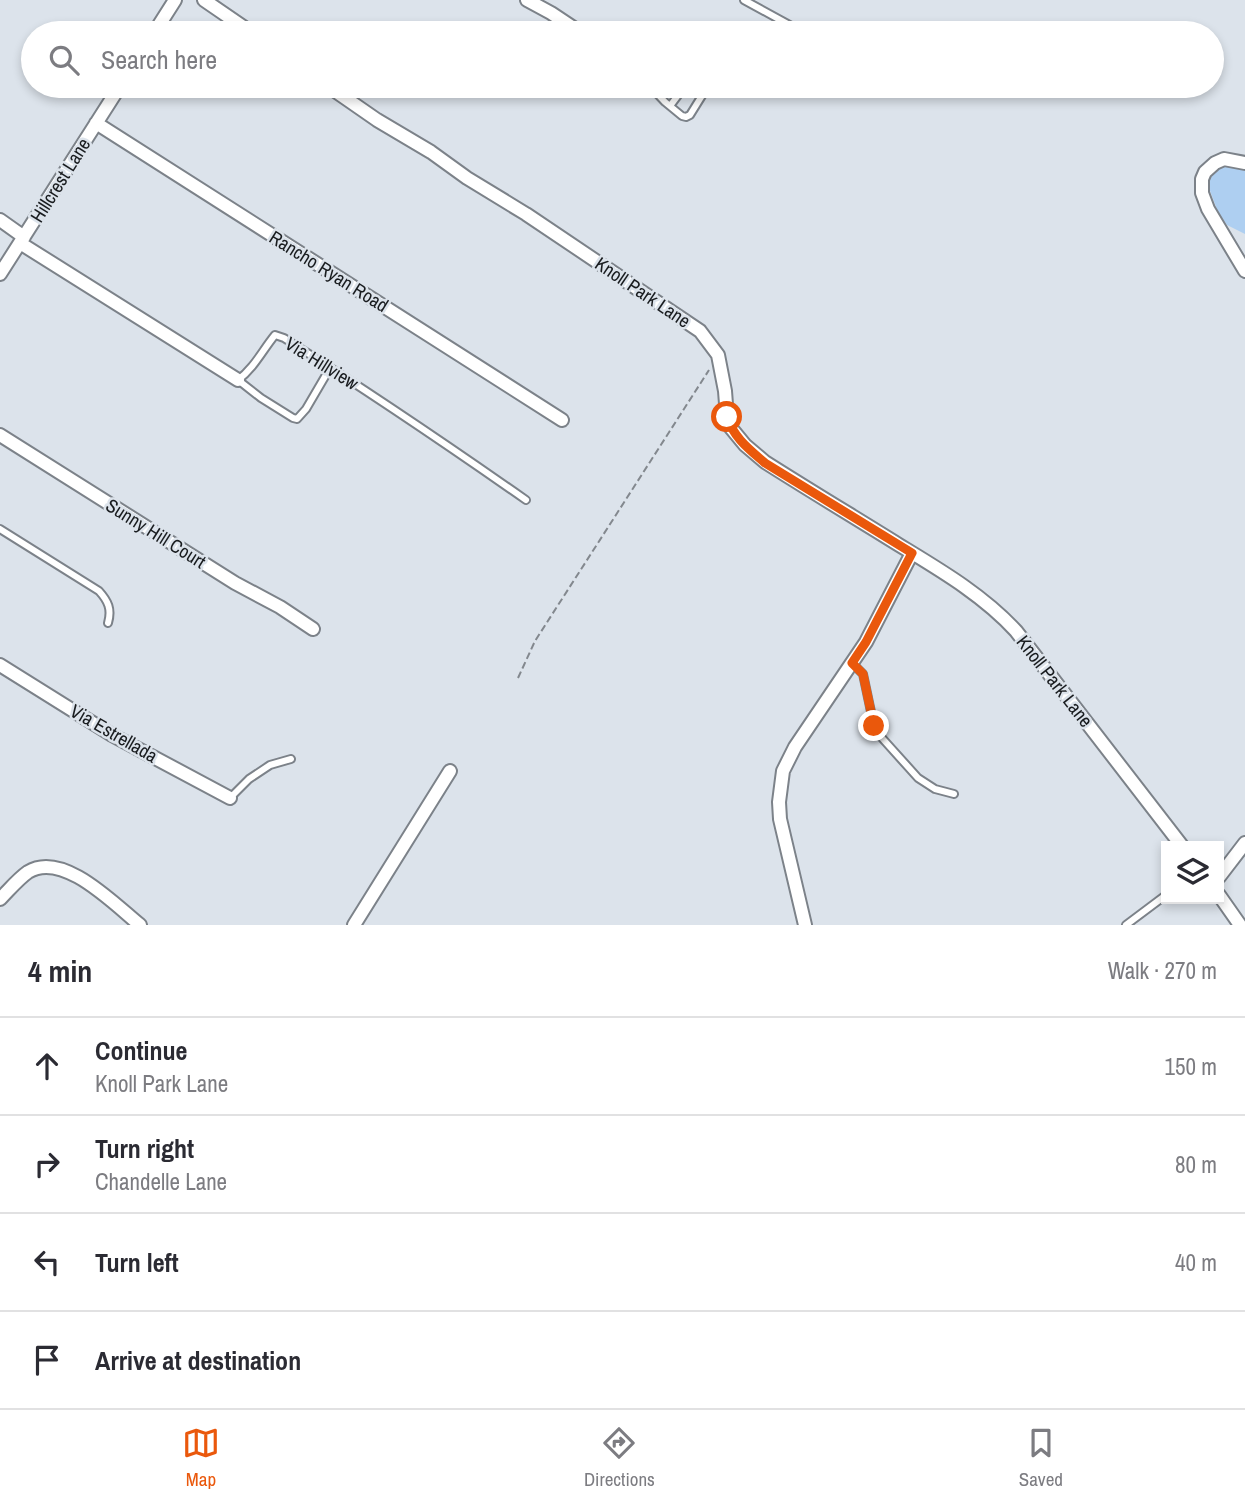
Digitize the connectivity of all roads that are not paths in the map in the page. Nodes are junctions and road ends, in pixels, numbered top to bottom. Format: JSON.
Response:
{"nodes":[{"id":1,"x":175,"y":0,"type":"edge"},
{"id":2,"x":204,"y":0,"type":"edge"},
{"id":3,"x":527,"y":0,"type":"edge"},
{"id":4,"x":744,"y":0,"type":"edge"},
{"id":5,"x":161,"y":21,"type":"edge"},
{"id":6,"x":235,"y":21,"type":"edge"},
{"id":7,"x":563,"y":21,"type":"edge"},
{"id":8,"x":782,"y":21,"type":"edge"},
{"id":9,"x":112,"y":98,"type":"edge"},
{"id":10,"x":345,"y":98,"type":"edge"},
{"id":11,"x":662,"y":98,"type":"edge"},
{"id":12,"x":676,"y":98,"type":"edge"},
{"id":13,"x":701,"y":98,"type":"edge"},
{"id":14,"x":670,"y":106,"type":"junction"},
{"id":15,"x":96,"y":123,"type":"junction"},
{"id":16,"x":1245,"y":163,"type":"edge"},
{"id":17,"x":0,"y":220,"type":"edge"},
{"id":18,"x":22,"y":240,"type":"junction"},
{"id":19,"x":1245,"y":271,"type":"edge"},
{"id":20,"x":0,"y":274,"type":"edge"},
{"id":21,"x":330,"y":368,"type":"junction"},
{"id":22,"x":238,"y":380,"type":"junction"},
{"id":23,"x":562,"y":419,"type":"dead end"},
{"id":24,"x":0,"y":435,"type":"edge"},
{"id":25,"x":526,"y":500,"type":"dead end"},
{"id":26,"x":0,"y":529,"type":"edge"},
{"id":27,"x":912,"y":553,"type":"junction"},
{"id":28,"x":108,"y":623,"type":"dead end"},
{"id":29,"x":313,"y":629,"type":"dead end"},
{"id":30,"x":852,"y":663,"type":"junction"},
{"id":31,"x":0,"y":665,"type":"edge"},
{"id":32,"x":290,"y":759,"type":"dead end"},
{"id":33,"x":450,"y":771,"type":"dead end"},
{"id":34,"x":954,"y":794,"type":"dead end"},
{"id":35,"x":230,"y":798,"type":"joint"},
{"id":36,"x":1178,"y":841,"type":"edge"},
{"id":37,"x":1245,"y":843,"type":"edge"},
{"id":38,"x":1224,"y":870,"type":"edge"},
{"id":39,"x":0,"y":899,"type":"edge"},
{"id":40,"x":1161,"y":899,"type":"edge"},
{"id":41,"x":1224,"y":902,"type":"edge"},
{"id":42,"x":140,"y":925,"type":"edge"},
{"id":43,"x":354,"y":925,"type":"edge"},
{"id":44,"x":805,"y":925,"type":"edge"},
{"id":45,"x":1126,"y":925,"type":"edge"},
{"id":46,"x":1240,"y":925,"type":"edge"}],
"edges":[{"from":1,"to":5,"type":"street"},
{"from":2,"to":6,"type":"street"},
{"from":3,"to":7,"type":"street"},
{"from":4,"to":8,"type":"lane"},
{"from":9,"to":15,"type":"street","name":"Hillcrest Lane"},
{"from":10,"to":27,"type":"street","name":"Knoll Park Lane"},
{"from":11,"to":14,"type":"lane"},
{"from":12,"to":14,"type":"lane"},
{"from":13,"to":14,"type":"lane"},
{"from":15,"to":18,"type":"street","name":"Hillcrest Lane"},
{"from":15,"to":23,"type":"street","name":"Rancho Ryan Road"},
{"from":16,"to":19,"type":"street"},
{"from":17,"to":18,"type":"street"},
{"from":18,"to":20,"type":"street","name":"Hillcrest Lane"},
{"from":18,"to":22,"type":"street"},
{"from":21,"to":22,"type":"lane","name":"Via Hillview"},
{"from":21,"to":22,"type":"lane"},
{"from":21,"to":25,"type":"lane","name":"Via Hillview"},
{"from":24,"to":29,"type":"street","name":"Sunny Hill Court"},
{"from":26,"to":28,"type":"lane"},
{"from":27,"to":30,"type":"street"},
{"from":27,"to":36,"type":"street","name":"Knoll Park Lane"},
{"from":30,"to":34,"type":"lane"},
{"from":30,"to":44,"type":"street"},
{"from":31,"to":35,"type":"street","name":"Via Estrellada"},
{"from":32,"to":35,"type":"lane"},
{"from":33,"to":43,"type":"street"},
{"from":37,"to":38,"type":"street"},
{"from":39,"to":42,"type":"street"},
{"from":40,"to":45,"type":"lane"},
{"from":41,"to":46,"type":"street"}]}
